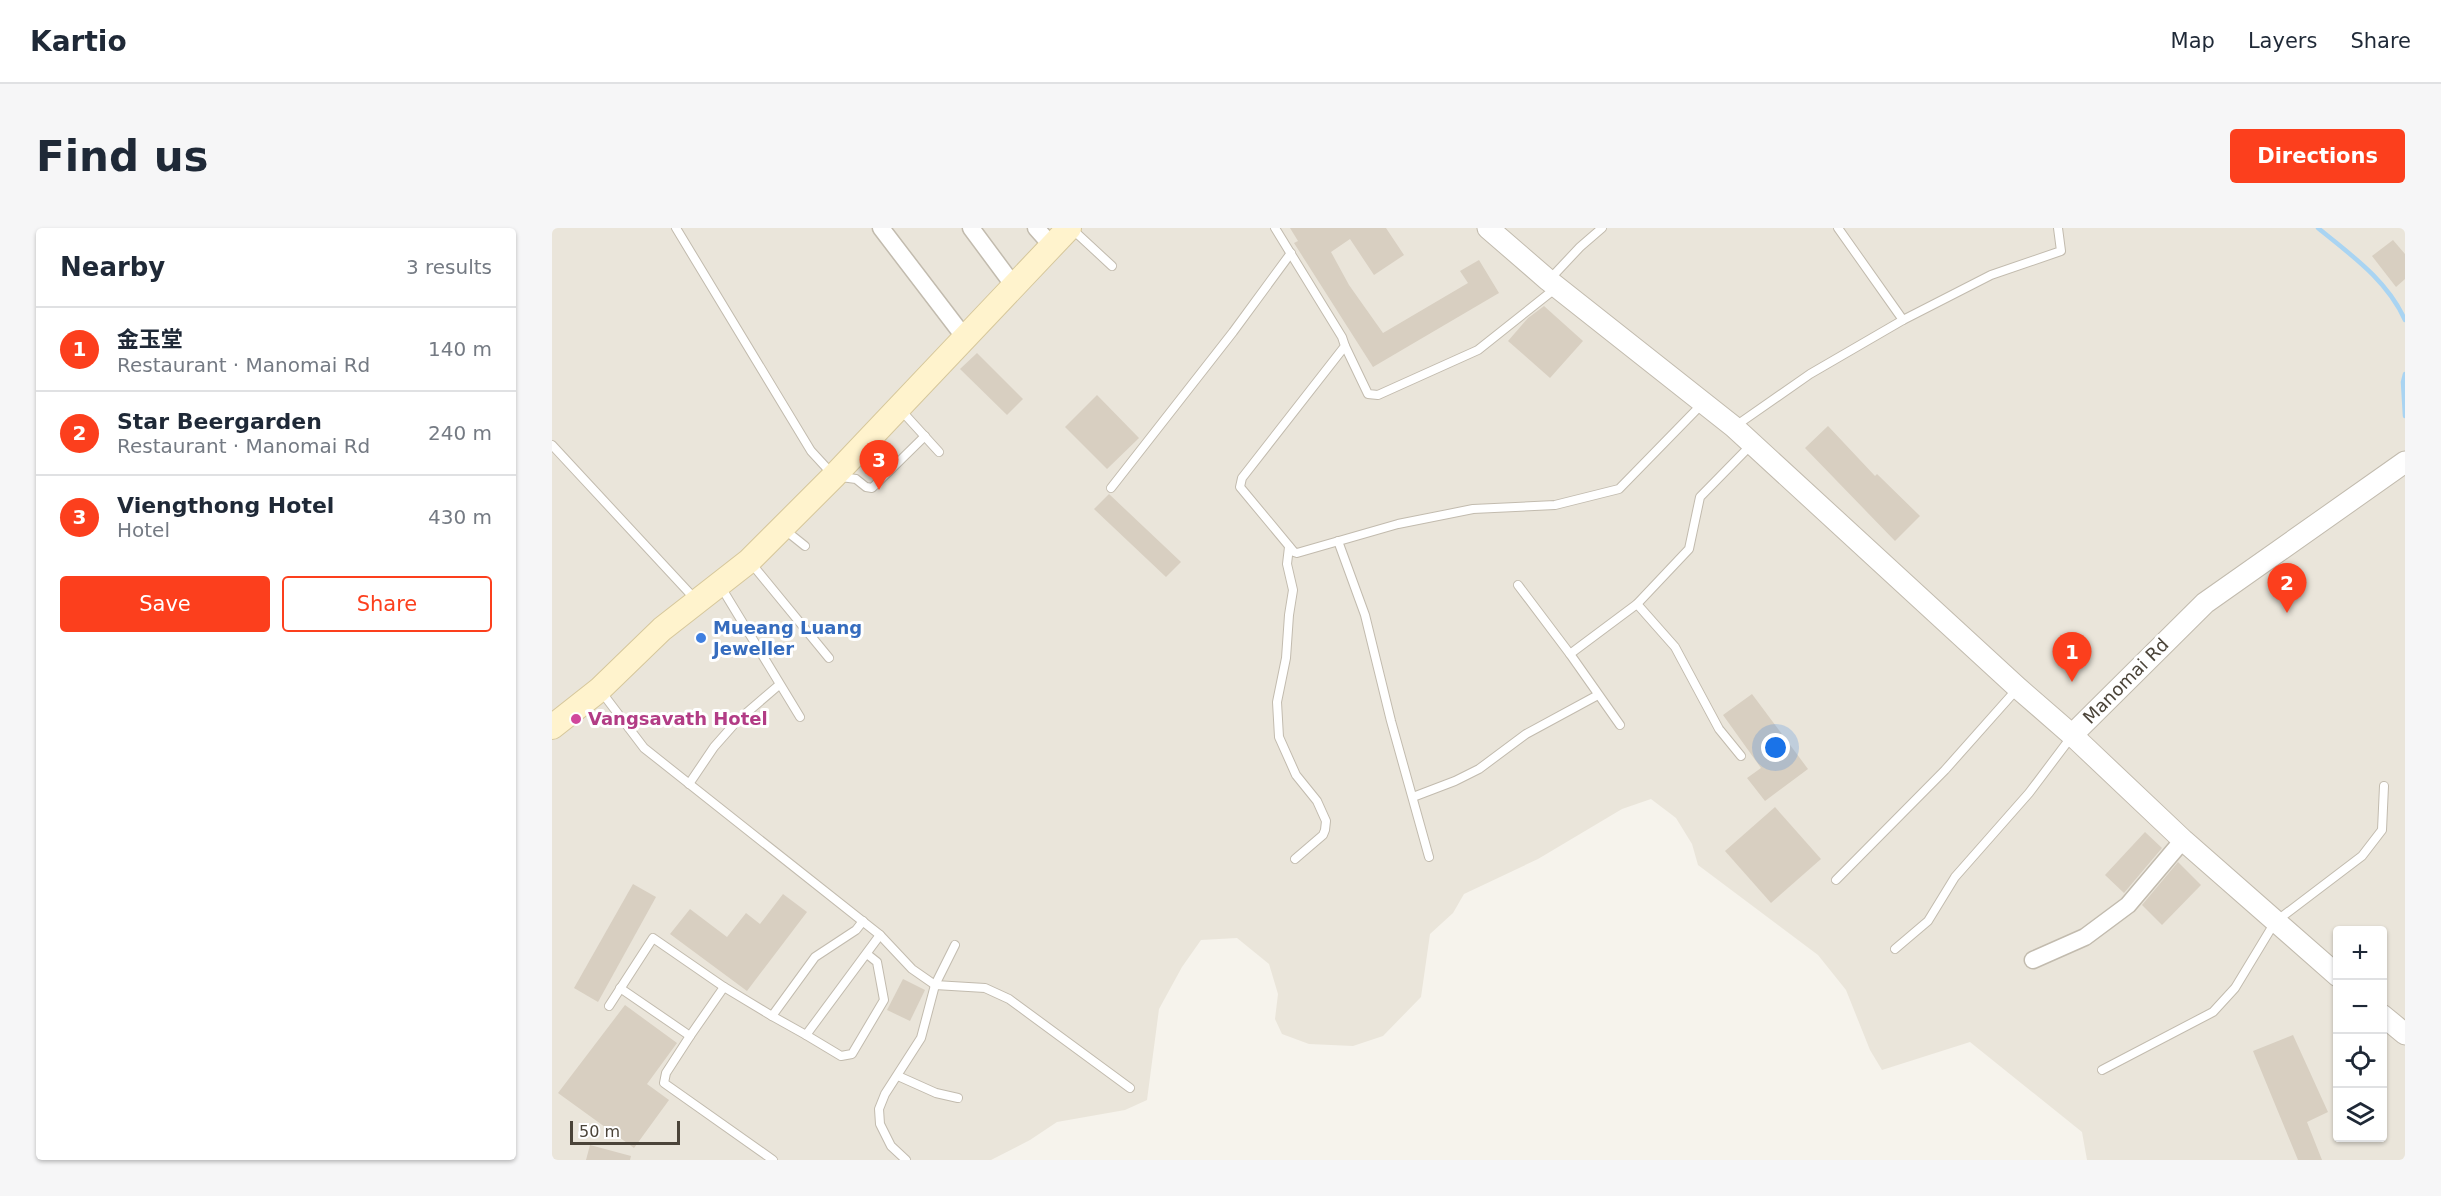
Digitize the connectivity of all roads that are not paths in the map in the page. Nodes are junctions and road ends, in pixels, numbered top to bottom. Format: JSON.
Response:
{"nodes":[{"id":1,"x":880,"y":228,"type":"edge"},
{"id":2,"x":971,"y":228,"type":"edge"},
{"id":3,"x":1070,"y":228,"type":"edge"},
{"id":4,"x":1275,"y":228,"type":"edge"},
{"id":5,"x":1488,"y":228,"type":"edge"},
{"id":6,"x":1602,"y":228,"type":"edge"},
{"id":7,"x":1838,"y":228,"type":"edge"},
{"id":8,"x":2058,"y":228,"type":"edge"},
{"id":9,"x":679,"y":229,"type":"edge"},
{"id":10,"x":1044,"y":237,"type":"edge"},
{"id":11,"x":1291,"y":253,"type":"junction"},
{"id":12,"x":1112,"y":266,"type":"dead end"},
{"id":13,"x":1553,"y":284,"type":"junction"},
{"id":14,"x":1014,"y":286,"type":"junction"},
{"id":15,"x":1903,"y":320,"type":"junction"},
{"id":16,"x":965,"y":338,"type":"junction"},
{"id":17,"x":1345,"y":346,"type":"junction"},
{"id":18,"x":1704,"y":403,"type":"junction"},
{"id":19,"x":899,"y":408,"type":"junction"},
{"id":20,"x":1734,"y":427,"type":"junction"},
{"id":21,"x":925,"y":436,"type":"junction"},
{"id":22,"x":1752,"y":444,"type":"junction"},
{"id":23,"x":552,"y":445,"type":"edge"},
{"id":24,"x":939,"y":452,"type":"dead end"},
{"id":25,"x":2405,"y":462,"type":"edge"},
{"id":26,"x":834,"y":476,"type":"junction"},
{"id":27,"x":1111,"y":488,"type":"dead end"},
{"id":28,"x":782,"y":528,"type":"junction"},
{"id":29,"x":1338,"y":541,"type":"junction"},
{"id":30,"x":805,"y":546,"type":"dead end"},
{"id":31,"x":1289,"y":547,"type":"junction"},
{"id":32,"x":749,"y":561,"type":"junction"},
{"id":33,"x":720,"y":584,"type":"junction"},
{"id":34,"x":1518,"y":585,"type":"dead end"},
{"id":35,"x":698,"y":601,"type":"junction"},
{"id":36,"x":1637,"y":604,"type":"junction"},
{"id":37,"x":1570,"y":654,"type":"junction"},
{"id":38,"x":829,"y":658,"type":"dead end"},
{"id":39,"x":779,"y":685,"type":"junction"},
{"id":40,"x":2018,"y":688,"type":"junction"},
{"id":41,"x":599,"y":690,"type":"junction"},
{"id":42,"x":1598,"y":695,"type":"junction"},
{"id":43,"x":800,"y":717,"type":"dead end"},
{"id":44,"x":1620,"y":725,"type":"dead end"},
{"id":45,"x":552,"y":727,"type":"edge"},
{"id":46,"x":2072,"y":735,"type":"junction"},
{"id":47,"x":1741,"y":756,"type":"dead end"},
{"id":48,"x":689,"y":784,"type":"junction"},
{"id":49,"x":2384,"y":786,"type":"dead end"},
{"id":50,"x":1413,"y":797,"type":"junction"},
{"id":51,"x":2183,"y":840,"type":"junction"},
{"id":52,"x":1429,"y":857,"type":"dead end"},
{"id":53,"x":1295,"y":859,"type":"dead end"},
{"id":54,"x":1836,"y":880,"type":"dead end"},
{"id":55,"x":863,"y":921,"type":"junction"},
{"id":56,"x":2275,"y":922,"type":"junction"},
{"id":57,"x":880,"y":935,"type":"junction"},
{"id":58,"x":955,"y":945,"type":"dead end"},
{"id":59,"x":1895,"y":949,"type":"dead end"},
{"id":60,"x":867,"y":954,"type":"junction"},
{"id":61,"x":2033,"y":960,"type":"dead end"},
{"id":62,"x":2333,"y":973,"type":"edge"},
{"id":63,"x":935,"y":985,"type":"junction"},
{"id":64,"x":724,"y":987,"type":"junction"},
{"id":65,"x":620,"y":988,"type":"junction"},
{"id":66,"x":609,"y":1006,"type":"dead end"},
{"id":67,"x":772,"y":1016,"type":"junction"},
{"id":68,"x":2387,"y":1019,"type":"edge"},
{"id":69,"x":2405,"y":1034,"type":"edge"},
{"id":70,"x":806,"y":1035,"type":"junction"},
{"id":71,"x":690,"y":1036,"type":"junction"},
{"id":72,"x":2102,"y":1070,"type":"dead end"},
{"id":73,"x":898,"y":1076,"type":"junction"},
{"id":74,"x":1130,"y":1088,"type":"dead end"},
{"id":75,"x":958,"y":1098,"type":"dead end"},
{"id":76,"x":773,"y":1160,"type":"edge"},
{"id":77,"x":906,"y":1160,"type":"edge"}],
"edges":[{"from":1,"to":16,"type":"street"},
{"from":2,"to":14,"type":"street"},
{"from":3,"to":10,"type":"main road"},
{"from":3,"to":12,"type":"lane"},
{"from":4,"to":11,"type":"lane"},
{"from":5,"to":13,"type":"street"},
{"from":6,"to":13,"type":"lane"},
{"from":7,"to":15,"type":"lane"},
{"from":8,"to":15,"type":"lane"},
{"from":9,"to":26,"type":"lane"},
{"from":10,"to":14,"type":"main road"},
{"from":11,"to":17,"type":"lane"},
{"from":11,"to":27,"type":"lane"},
{"from":13,"to":17,"type":"lane"},
{"from":13,"to":18,"type":"street"},
{"from":14,"to":16,"type":"main road"},
{"from":15,"to":20,"type":"lane"},
{"from":16,"to":19,"type":"main road"},
{"from":17,"to":31,"type":"lane"},
{"from":18,"to":20,"type":"street"},
{"from":18,"to":29,"type":"lane"},
{"from":19,"to":21,"type":"lane"},
{"from":19,"to":26,"type":"main road"},
{"from":20,"to":22,"type":"street"},
{"from":21,"to":24,"type":"lane"},
{"from":21,"to":26,"type":"lane"},
{"from":22,"to":36,"type":"lane"},
{"from":22,"to":40,"type":"street"},
{"from":23,"to":35,"type":"lane"},
{"from":25,"to":46,"type":"street","name":"Manomai Rd"},
{"from":26,"to":28,"type":"main road"},
{"from":28,"to":30,"type":"lane"},
{"from":28,"to":32,"type":"main road"},
{"from":29,"to":31,"type":"lane"},
{"from":29,"to":50,"type":"lane"},
{"from":31,"to":53,"type":"lane"},
{"from":32,"to":33,"type":"main road"},
{"from":32,"to":38,"type":"lane"},
{"from":33,"to":35,"type":"main road"},
{"from":33,"to":39,"type":"lane"},
{"from":34,"to":37,"type":"lane"},
{"from":35,"to":41,"type":"main road"},
{"from":36,"to":37,"type":"lane"},
{"from":36,"to":47,"type":"lane"},
{"from":37,"to":42,"type":"lane"},
{"from":39,"to":43,"type":"lane"},
{"from":39,"to":48,"type":"lane"},
{"from":40,"to":46,"type":"street"},
{"from":40,"to":54,"type":"lane"},
{"from":41,"to":45,"type":"main road"},
{"from":41,"to":48,"type":"lane"},
{"from":42,"to":44,"type":"lane"},
{"from":42,"to":50,"type":"lane"},
{"from":46,"to":51,"type":"street"},
{"from":46,"to":59,"type":"lane","name":"Manomai Rd"},
{"from":48,"to":55,"type":"lane"},
{"from":49,"to":56,"type":"lane"},
{"from":50,"to":52,"type":"lane"},
{"from":51,"to":56,"type":"street"},
{"from":51,"to":61,"type":"street"},
{"from":55,"to":57,"type":"lane"},
{"from":55,"to":67,"type":"lane"},
{"from":56,"to":62,"type":"street"},
{"from":56,"to":72,"type":"lane"},
{"from":57,"to":60,"type":"lane"},
{"from":57,"to":63,"type":"lane"},
{"from":58,"to":63,"type":"lane"},
{"from":60,"to":70,"type":"lane"},
{"from":60,"to":70,"type":"lane"},
{"from":63,"to":73,"type":"lane"},
{"from":63,"to":74,"type":"lane"},
{"from":64,"to":65,"type":"lane"},
{"from":64,"to":67,"type":"lane"},
{"from":64,"to":71,"type":"lane"},
{"from":65,"to":66,"type":"lane"},
{"from":65,"to":71,"type":"lane"},
{"from":67,"to":70,"type":"lane"},
{"from":68,"to":69,"type":"street"},
{"from":71,"to":76,"type":"lane"},
{"from":73,"to":75,"type":"lane"},
{"from":73,"to":77,"type":"lane"}]}
